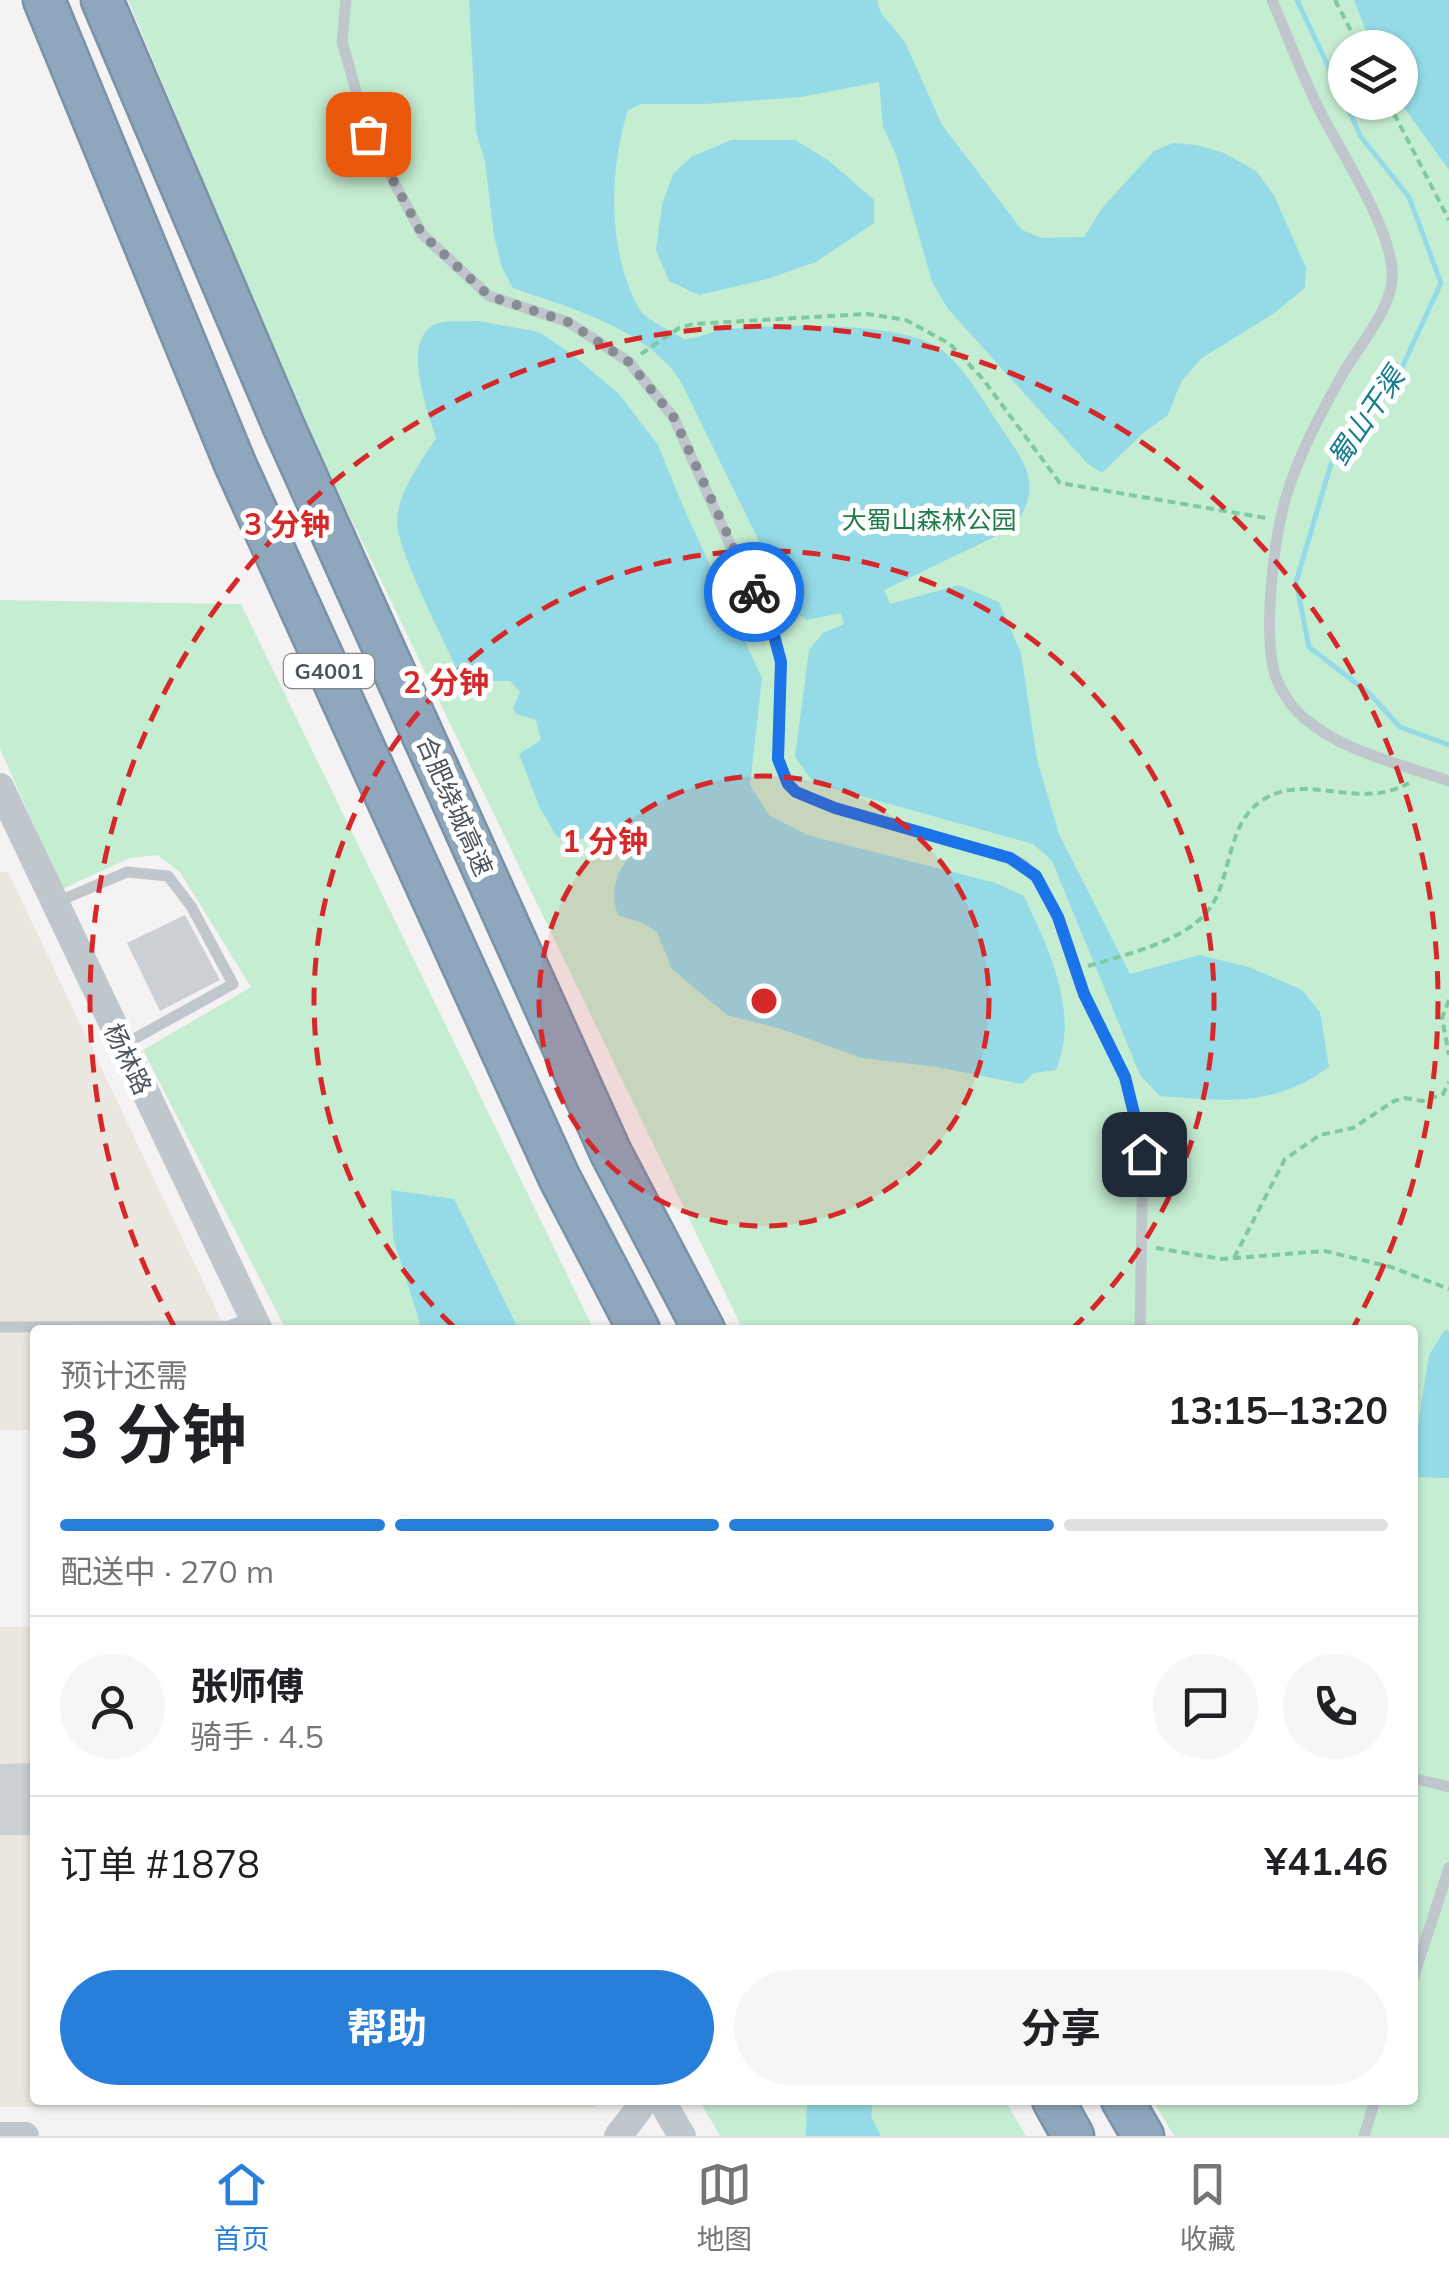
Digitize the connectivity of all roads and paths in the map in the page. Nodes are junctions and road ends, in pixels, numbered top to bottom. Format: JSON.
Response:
{"nodes":[{"id":1,"x":44,"y":0,"type":"edge"},
{"id":2,"x":102,"y":0,"type":"edge"},
{"id":3,"x":346,"y":0,"type":"edge"},
{"id":4,"x":1272,"y":0,"type":"edge"},
{"id":5,"x":1335,"y":0,"type":"edge"},
{"id":6,"x":1351,"y":30,"type":"edge"},
{"id":7,"x":1397,"y":120,"type":"edge"},
{"id":8,"x":1449,"y":220,"type":"edge"},
{"id":9,"x":629,"y":362,"type":"junction"},
{"id":10,"x":1282,"y":521,"type":"junction"},
{"id":11,"x":1426,"y":773,"type":"junction"},
{"id":12,"x":1449,"y":781,"type":"edge"},
{"id":13,"x":0,"y":787,"type":"edge"},
{"id":14,"x":54,"y":904,"type":"junction"},
{"id":15,"x":1076,"y":970,"type":"junction"},
{"id":16,"x":1449,"y":1000,"type":"edge"},
{"id":17,"x":122,"y":1046,"type":"junction"},
{"id":18,"x":1449,"y":1055,"type":"edge"},
{"id":19,"x":1449,"y":1082,"type":"edge"},
{"id":20,"x":1142,"y":1245,"type":"junction"},
{"id":21,"x":1234,"y":1258,"type":"junction"},
{"id":22,"x":1449,"y":1289,"type":"edge"},
{"id":23,"x":256,"y":1323,"type":"edge"},
{"id":24,"x":636,"y":1325,"type":"edge"},
{"id":25,"x":701,"y":1325,"type":"edge"},
{"id":26,"x":1140,"y":1325,"type":"edge"},
{"id":27,"x":0,"y":1327,"type":"edge"},
{"id":28,"x":30,"y":1327,"type":"edge"},
{"id":29,"x":1418,"y":1779,"type":"edge"},
{"id":30,"x":1449,"y":1787,"type":"edge"},
{"id":31,"x":1449,"y":1868,"type":"edge"},
{"id":32,"x":1418,"y":1964,"type":"edge"},
{"id":33,"x":640,"y":2105,"type":"edge"},
{"id":34,"x":664,"y":2105,"type":"edge"},
{"id":35,"x":1055,"y":2105,"type":"edge"},
{"id":36,"x":1125,"y":2105,"type":"edge"},
{"id":37,"x":1373,"y":2105,"type":"edge"},
{"id":38,"x":0,"y":2136,"type":"edge"},
{"id":39,"x":24,"y":2136,"type":"edge"},
{"id":40,"x":618,"y":2136,"type":"edge"},
{"id":41,"x":682,"y":2136,"type":"edge"},
{"id":42,"x":1073,"y":2136,"type":"edge"},
{"id":43,"x":1143,"y":2136,"type":"edge"},
{"id":44,"x":1364,"y":2136,"type":"edge"}],
"edges":[{"from":1,"to":24,"type":"highway","number":"G4001"},
{"from":2,"to":25,"type":"highway","name":"合肥绕城高速","number":"G4001"},
{"from":3,"to":9,"type":"lane"},
{"from":4,"to":10,"type":"lane"},
{"from":5,"to":6,"type":"path"},
{"from":7,"to":8,"type":"path"},
{"from":9,"to":10,"type":"path"},
{"from":9,"to":15,"type":"lane"},
{"from":10,"to":11,"type":"lane"},
{"from":11,"to":12,"type":"lane"},
{"from":11,"to":15,"type":"path"},
{"from":13,"to":14,"type":"street","name":"杨林路"},
{"from":14,"to":17,"type":"street","name":"杨林路"},
{"from":14,"to":17,"type":"lane"},
{"from":15,"to":20,"type":"lane"},
{"from":16,"to":18,"type":"path"},
{"from":17,"to":23,"type":"street","name":"杨林路"},
{"from":19,"to":21,"type":"path"},
{"from":20,"to":21,"type":"path"},
{"from":20,"to":26,"type":"lane"},
{"from":21,"to":22,"type":"path"},
{"from":27,"to":28,"type":"lane"},
{"from":29,"to":30,"type":"lane"},
{"from":31,"to":32,"type":"lane"},
{"from":33,"to":40,"type":"street"},
{"from":34,"to":41,"type":"street"},
{"from":35,"to":42,"type":"highway"},
{"from":36,"to":43,"type":"highway"},
{"from":37,"to":44,"type":"lane"},
{"from":38,"to":39,"type":"street"}]}
